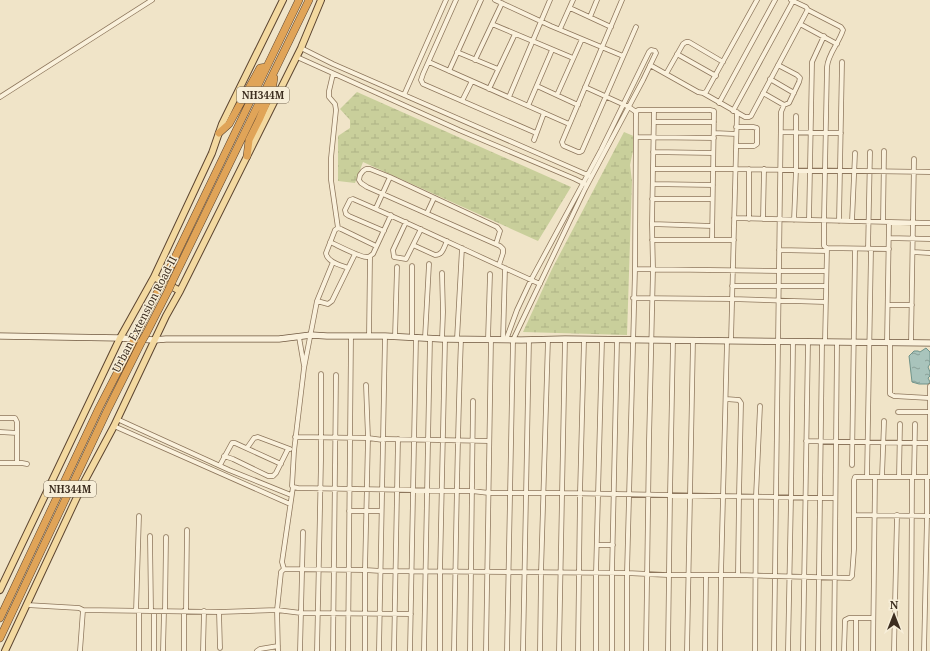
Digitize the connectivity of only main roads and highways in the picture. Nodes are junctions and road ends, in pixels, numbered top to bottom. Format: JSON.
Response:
{"nodes":[{"id":1,"x":284,"y":0,"type":"edge"},
{"id":2,"x":299,"y":0,"type":"edge"},
{"id":3,"x":309,"y":0,"type":"edge"},
{"id":4,"x":321,"y":0,"type":"edge"},
{"id":5,"x":266,"y":67,"type":"junction"},
{"id":6,"x":275,"y":70,"type":"junction"},
{"id":7,"x":219,"y":133,"type":"junction"},
{"id":8,"x":247,"y":156,"type":"junction"},
{"id":9,"x":154,"y":278,"type":"junction"},
{"id":10,"x":180,"y":291,"type":"junction"},
{"id":11,"x":0,"y":590,"type":"edge"},
{"id":12,"x":0,"y":618,"type":"edge"},
{"id":13,"x":0,"y":638,"type":"edge"},
{"id":14,"x":5,"y":651,"type":"edge"}],
"edges":[{"from":1,"to":7,"type":"main road"},
{"from":2,"to":5,"type":"highway","name":"Urban Extension Road-II","number":"NH344M"},
{"from":3,"to":6,"type":"highway","name":"Urban Extension Road-II","number":"NH344M"},
{"from":4,"to":8,"type":"main road"},
{"from":5,"to":7,"type":"highway"},
{"from":5,"to":12,"type":"highway","name":"Urban Extension Road-II","number":"NH344M","bridge":true},
{"from":6,"to":8,"type":"highway"},
{"from":6,"to":13,"type":"highway","name":"Urban Extension Road-II","number":"NH344M","bridge":true},
{"from":7,"to":9,"type":"main road"},
{"from":8,"to":10,"type":"main road"},
{"from":9,"to":10,"type":"main road"},
{"from":9,"to":11,"type":"main road"},
{"from":10,"to":14,"type":"main road"}]}
